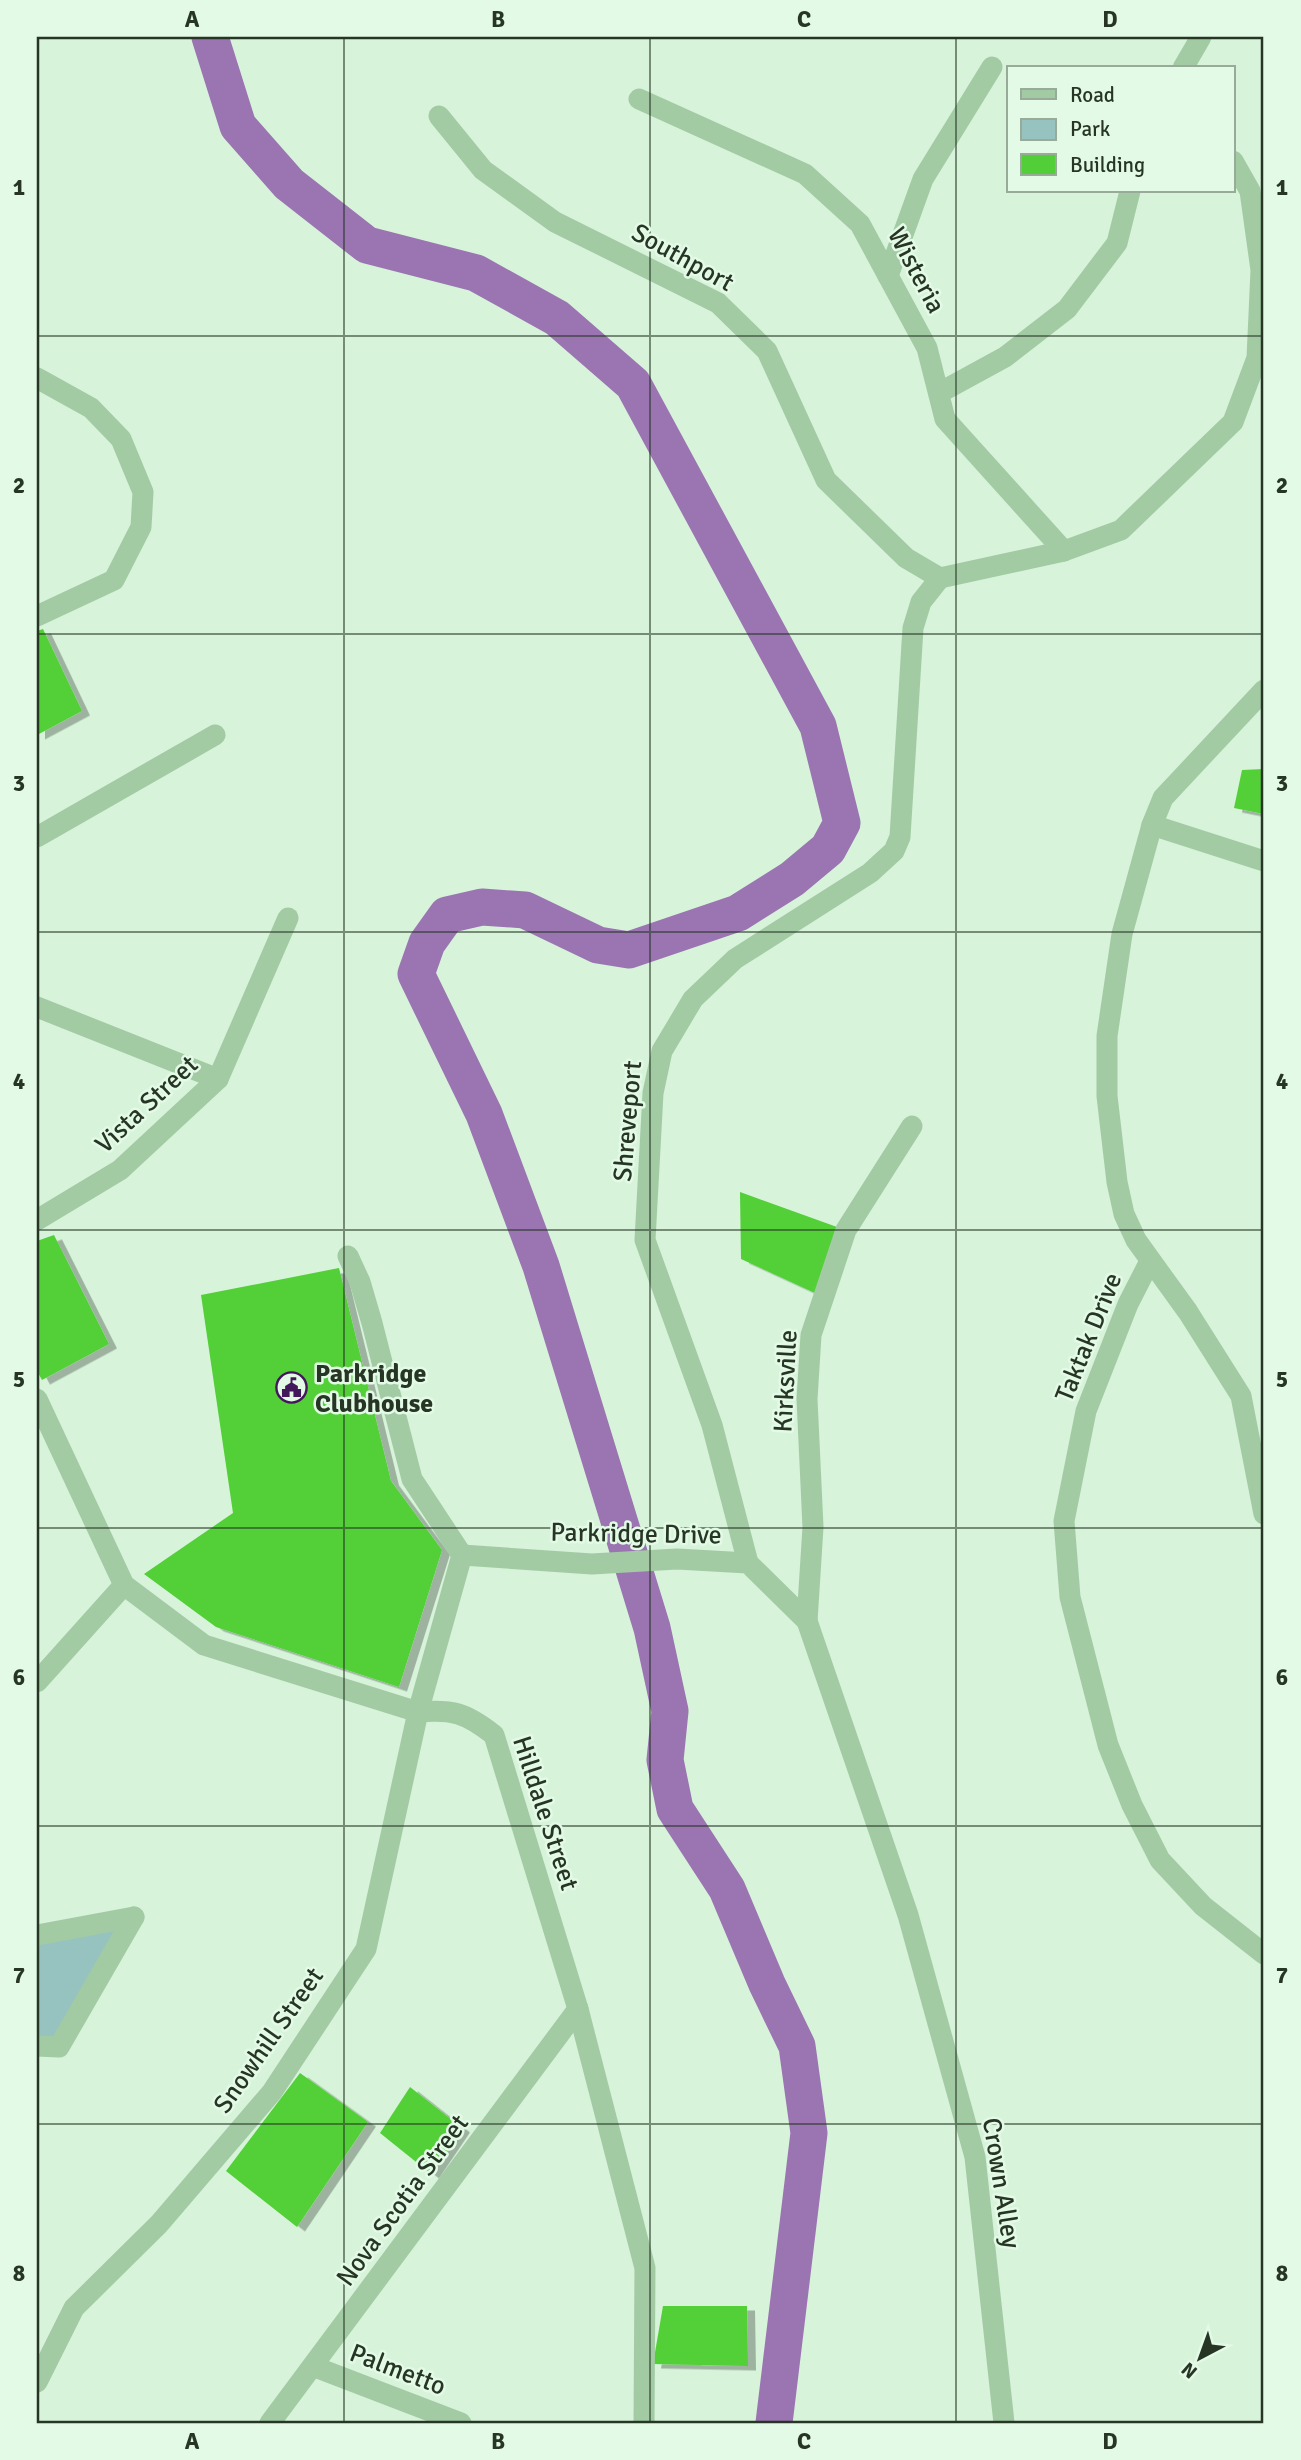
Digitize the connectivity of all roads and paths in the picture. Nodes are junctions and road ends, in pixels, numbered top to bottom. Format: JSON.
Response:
{"nodes":[{"id":1,"x":1201,"y":37,"type":"edge"},
{"id":2,"x":1184,"y":66,"type":"edge"},
{"id":3,"x":992,"y":67,"type":"dead end"},
{"id":4,"x":639,"y":99,"type":"dead end"},
{"id":5,"x":439,"y":116,"type":"dead end"},
{"id":6,"x":1234,"y":163,"type":"edge"},
{"id":7,"x":1130,"y":192,"type":"edge"},
{"id":8,"x":888,"y":276,"type":"junction"},
{"id":9,"x":37,"y":378,"type":"edge"},
{"id":10,"x":939,"y":393,"type":"junction"},
{"id":11,"x":1064,"y":551,"type":"junction"},
{"id":12,"x":940,"y":578,"type":"junction"},
{"id":13,"x":37,"y":616,"type":"edge"},
{"id":14,"x":1264,"y":690,"type":"edge"},
{"id":15,"x":215,"y":735,"type":"dead end"},
{"id":16,"x":1152,"y":825,"type":"junction"},
{"id":17,"x":37,"y":837,"type":"edge"},
{"id":18,"x":1264,"y":861,"type":"edge"},
{"id":19,"x":288,"y":918,"type":"dead end"},
{"id":20,"x":37,"y":1007,"type":"edge"},
{"id":21,"x":218,"y":1079,"type":"junction"},
{"id":22,"x":912,"y":1126,"type":"dead end"},
{"id":23,"x":37,"y":1220,"type":"edge"},
{"id":24,"x":348,"y":1256,"type":"dead end"},
{"id":25,"x":1150,"y":1261,"type":"junction"},
{"id":26,"x":37,"y":1399,"type":"edge"},
{"id":27,"x":1264,"y":1514,"type":"edge"},
{"id":28,"x":462,"y":1555,"type":"junction"},
{"id":29,"x":748,"y":1563,"type":"junction"},
{"id":30,"x":124,"y":1585,"type":"junction"},
{"id":31,"x":807,"y":1621,"type":"junction"},
{"id":32,"x":37,"y":1682,"type":"edge"},
{"id":33,"x":418,"y":1712,"type":"junction"},
{"id":34,"x":908,"y":1915,"type":"joint"},
{"id":35,"x":37,"y":1935,"type":"edge"},
{"id":36,"x":1264,"y":1954,"type":"edge"},
{"id":37,"x":578,"y":2009,"type":"junction"},
{"id":38,"x":37,"y":2046,"type":"edge"},
{"id":39,"x":315,"y":2367,"type":"junction"},
{"id":40,"x":37,"y":2382,"type":"edge"},
{"id":41,"x":270,"y":2423,"type":"edge"},
{"id":42,"x":461,"y":2423,"type":"edge"},
{"id":43,"x":644,"y":2423,"type":"edge"},
{"id":44,"x":1004,"y":2423,"type":"edge"}],
"edges":[{"from":1,"to":2,"type":"street"},
{"from":3,"to":8,"type":"street"},
{"from":4,"to":8,"type":"street","name":"Wisteria"},
{"from":5,"to":12,"type":"street","name":"Southport"},
{"from":6,"to":11,"type":"street"},
{"from":7,"to":10,"type":"street"},
{"from":8,"to":10,"type":"street","name":"Wisteria"},
{"from":9,"to":13,"type":"street"},
{"from":10,"to":11,"type":"street","name":"Wisteria"},
{"from":11,"to":12,"type":"street"},
{"from":12,"to":29,"type":"street","name":"Shreveport"},
{"from":14,"to":16,"type":"street","name":"Taktak Drive"},
{"from":15,"to":17,"type":"street"},
{"from":16,"to":18,"type":"street"},
{"from":16,"to":25,"type":"street","name":"Taktak Drive"},
{"from":19,"to":21,"type":"street","name":"Vista Street"},
{"from":20,"to":21,"type":"street"},
{"from":21,"to":23,"type":"street","name":"Vista Street"},
{"from":22,"to":31,"type":"street","name":"Kirksville"},
{"from":24,"to":28,"type":"street"},
{"from":25,"to":27,"type":"street"},
{"from":25,"to":36,"type":"street","name":"Taktak Drive"},
{"from":26,"to":30,"type":"street","name":"Hilldale Street"},
{"from":28,"to":29,"type":"street","name":"Parkridge Drive"},
{"from":28,"to":33,"type":"street"},
{"from":29,"to":31,"type":"street","name":"Parkridge Drive"},
{"from":30,"to":32,"type":"street"},
{"from":30,"to":33,"type":"street","name":"Hilldale Street"},
{"from":31,"to":34,"type":"street","name":"Parkridge Drive"},
{"from":33,"to":37,"type":"street","name":"Hilldale Street"},
{"from":33,"to":40,"type":"street","name":"Snowhill Street"},
{"from":34,"to":44,"type":"street","name":"Crown Alley"},
{"from":35,"to":38,"type":"street"},
{"from":37,"to":39,"type":"street","name":"Nova Scotia Street"},
{"from":37,"to":43,"type":"street","name":"Hilldale Street"},
{"from":39,"to":41,"type":"street","name":"Nova Scotia Street"},
{"from":39,"to":42,"type":"street","name":"Palmetto"}]}
